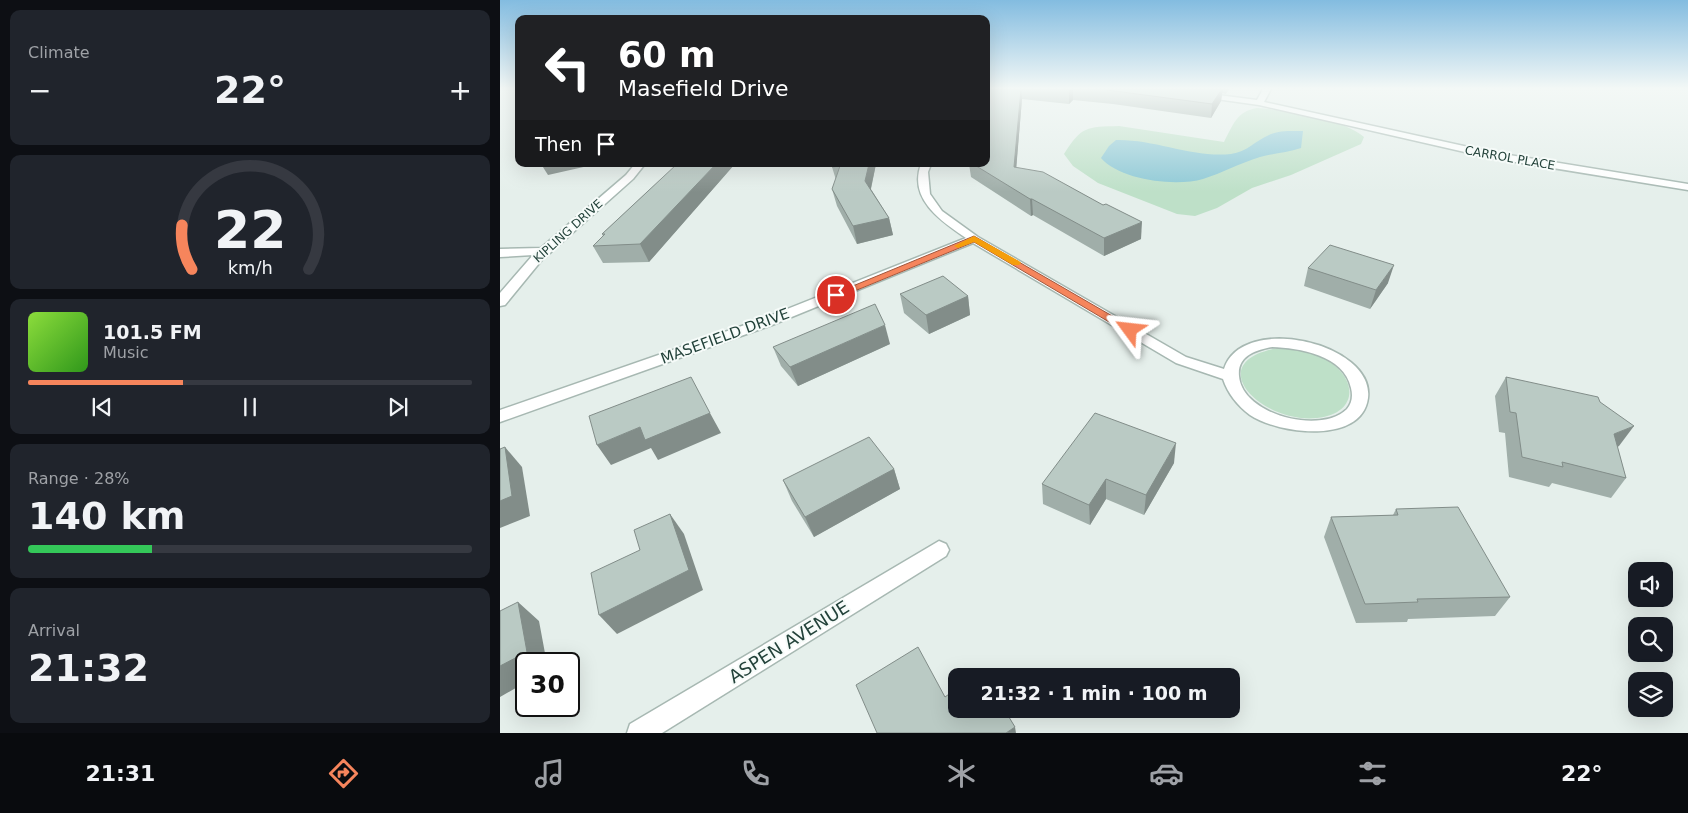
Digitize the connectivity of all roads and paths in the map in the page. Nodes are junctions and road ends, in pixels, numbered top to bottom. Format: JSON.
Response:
{"nodes":[{"id":1,"x":1351,"y":123,"type":"edge"},
{"id":2,"x":637,"y":167,"type":"edge"},
{"id":3,"x":925,"y":167,"type":"edge"},
{"id":4,"x":1688,"y":187,"type":"edge"},
{"id":5,"x":974,"y":239,"type":"junction"},
{"id":6,"x":543,"y":251,"type":"junction"},
{"id":7,"x":500,"y":253,"type":"edge"},
{"id":8,"x":500,"y":302,"type":"edge"},
{"id":9,"x":1230,"y":376,"type":"junction"},
{"id":10,"x":500,"y":416,"type":"edge"},
{"id":11,"x":939,"y":550,"type":"dead end"},
{"id":12,"x":667,"y":726,"type":"edge"},
{"id":13,"x":639,"y":733,"type":"edge"}],
"edges":[{"from":1,"to":4,"type":"street","name":"CARROL PLACE"},
{"from":2,"to":6,"type":"street","name":"KIPLING DRIVE"},
{"from":3,"to":5,"type":"street"},
{"from":5,"to":9,"type":"street"},
{"from":5,"to":10,"type":"street","name":"MASEFIELD DRIVE"},
{"from":6,"to":7,"type":"street"},
{"from":6,"to":8,"type":"street","name":"KIPLING DRIVE"},
{"from":9,"to":9,"type":"street"},
{"from":11,"to":12,"type":"street","name":"ASPEN AVENUE"},
{"from":12,"to":13,"type":"street","name":"ASPEN AVENUE"}]}
